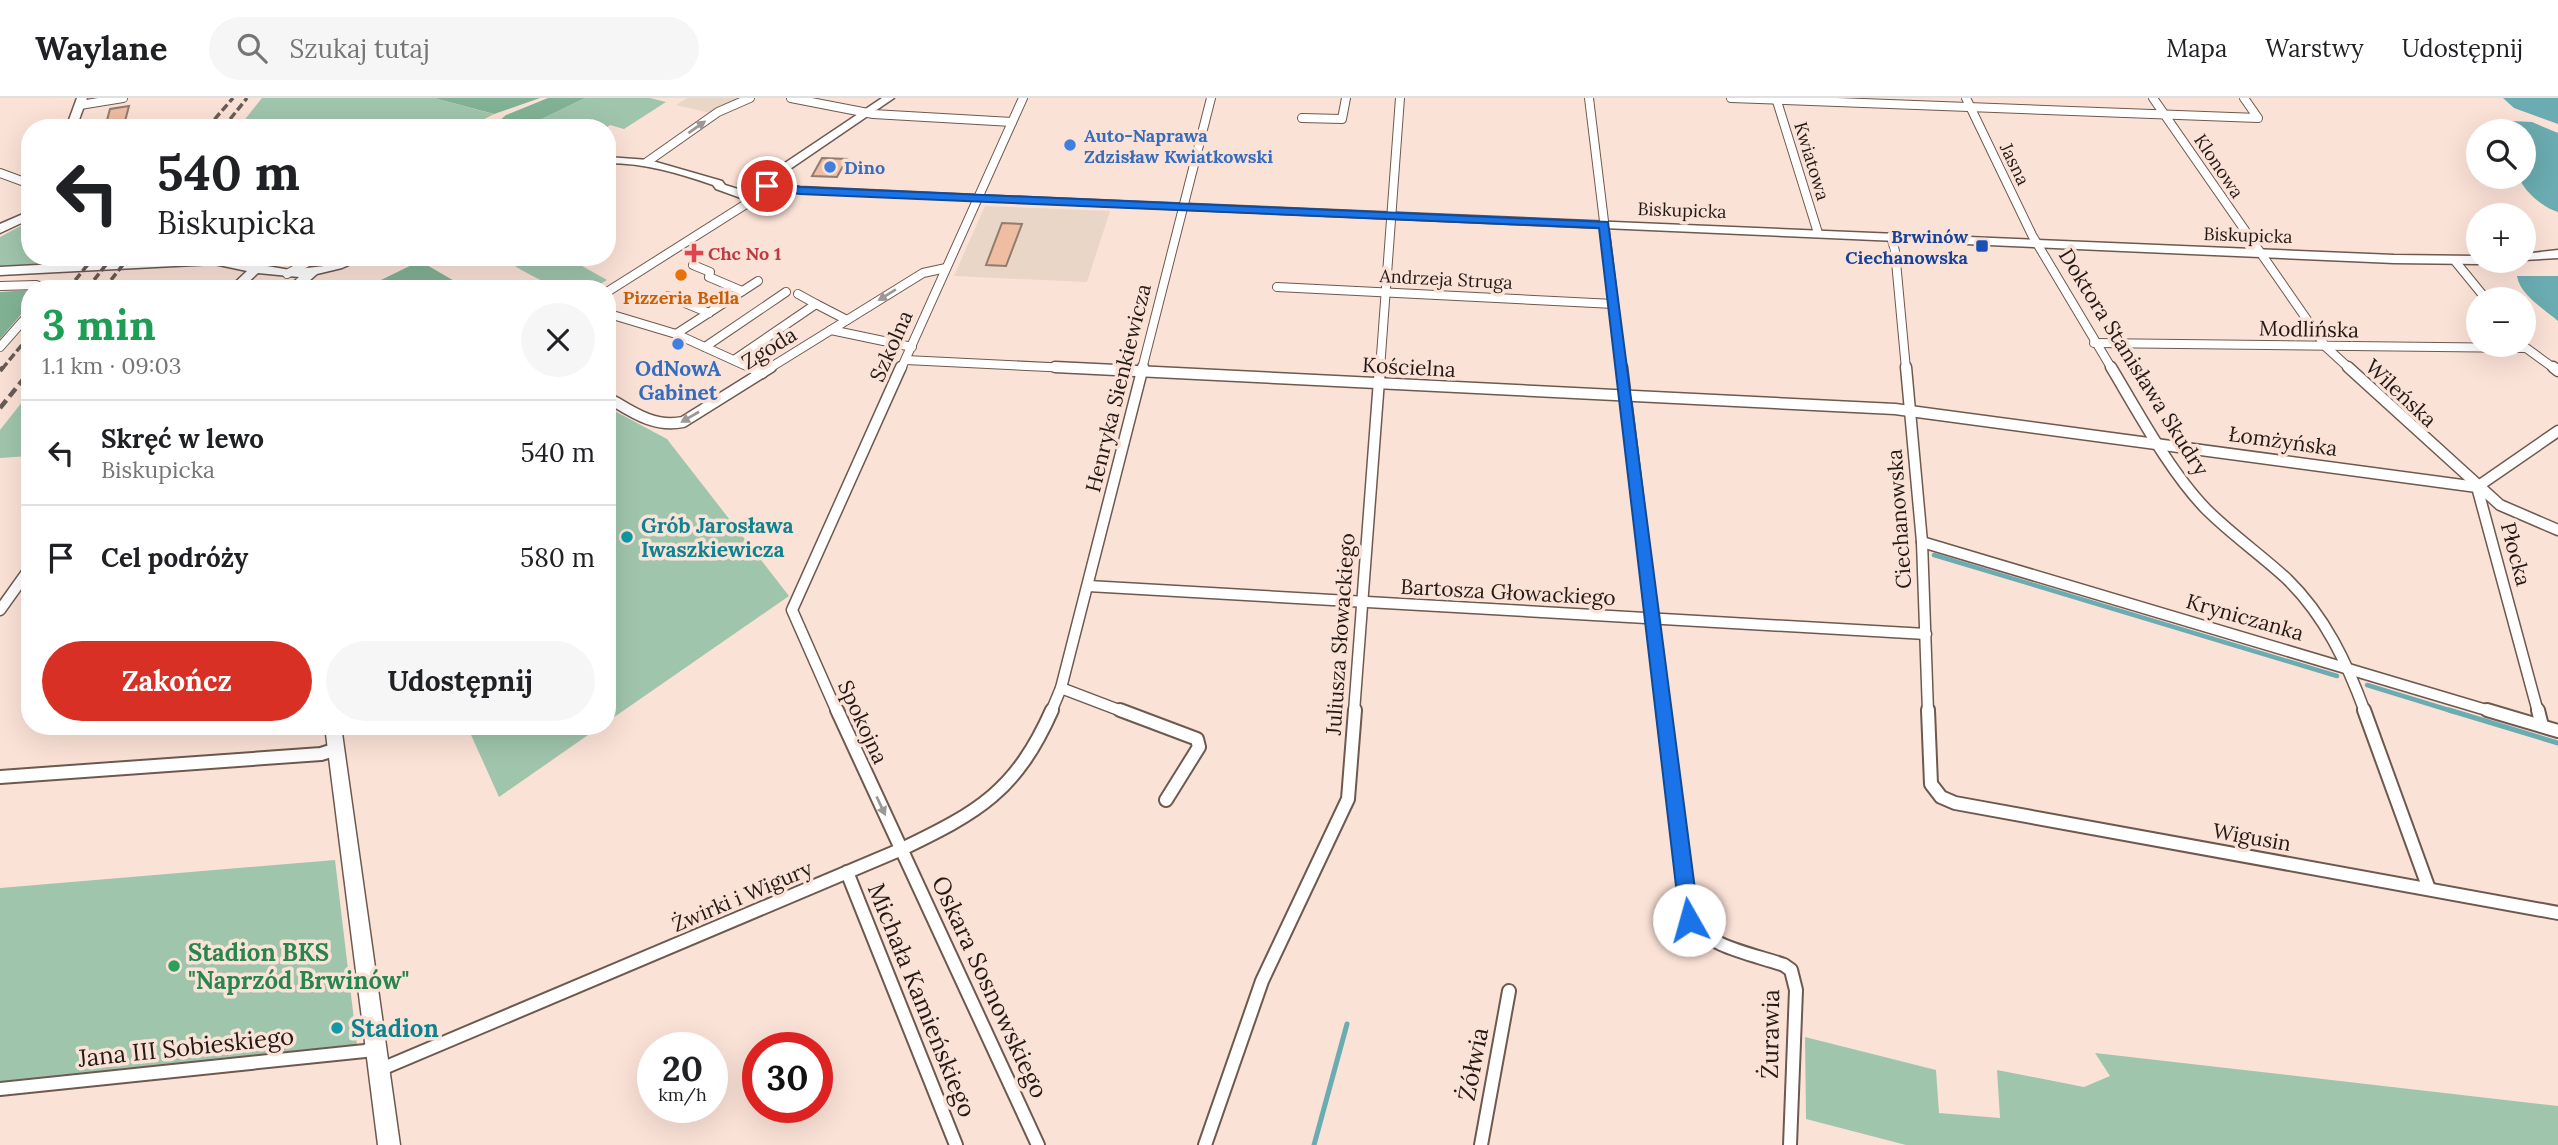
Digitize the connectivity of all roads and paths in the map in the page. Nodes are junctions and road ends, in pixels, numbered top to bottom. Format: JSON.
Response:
{"nodes":[{"id":1,"x":123,"y":98,"type":"edge"},
{"id":2,"x":750,"y":98,"type":"edge"},
{"id":3,"x":790,"y":98,"type":"edge"},
{"id":4,"x":889,"y":98,"type":"edge"},
{"id":5,"x":1023,"y":98,"type":"edge"},
{"id":6,"x":1211,"y":98,"type":"edge"},
{"id":7,"x":1346,"y":98,"type":"edge"},
{"id":8,"x":1400,"y":98,"type":"edge"},
{"id":9,"x":1589,"y":98,"type":"edge"},
{"id":10,"x":1731,"y":98,"type":"edge"},
{"id":11,"x":2153,"y":98,"type":"edge"},
{"id":12,"x":2244,"y":98,"type":"edge"},
{"id":13,"x":1777,"y":99,"type":"edge"},
{"id":14,"x":81,"y":101,"type":"edge"},
{"id":15,"x":1968,"y":102,"type":"edge"},
{"id":16,"x":866,"y":113,"type":"junction"},
{"id":17,"x":2164,"y":114,"type":"junction"},
{"id":18,"x":1302,"y":118,"type":"dead end"},
{"id":19,"x":74,"y":119,"type":"edge"},
{"id":20,"x":1012,"y":122,"type":"junction"},
{"id":21,"x":616,"y":160,"type":"edge"},
{"id":22,"x":647,"y":162,"type":"junction"},
{"id":23,"x":0,"y":173,"type":"edge"},
{"id":24,"x":21,"y":181,"type":"edge"},
{"id":25,"x":754,"y":190,"type":"junction"},
{"id":26,"x":978,"y":198,"type":"junction"},
{"id":27,"x":754,"y":199,"type":"joint"},
{"id":28,"x":1184,"y":205,"type":"junction"},
{"id":29,"x":1390,"y":215,"type":"junction"},
{"id":30,"x":729,"y":216,"type":"junction"},
{"id":31,"x":21,"y":218,"type":"edge"},
{"id":32,"x":1604,"y":224,"type":"junction"},
{"id":33,"x":0,"y":229,"type":"edge"},
{"id":34,"x":1818,"y":233,"type":"junction"},
{"id":35,"x":1891,"y":236,"type":"junction"},
{"id":36,"x":2037,"y":243,"type":"junction"},
{"id":37,"x":2258,"y":252,"type":"junction"},
{"id":38,"x":2558,"y":254,"type":"edge"},
{"id":39,"x":2536,"y":256,"type":"edge"},
{"id":40,"x":2455,"y":261,"type":"junction"},
{"id":41,"x":2466,"y":261,"type":"edge"},
{"id":42,"x":693,"y":265,"type":"dead end"},
{"id":43,"x":94,"y":266,"type":"edge"},
{"id":44,"x":247,"y":266,"type":"edge"},
{"id":45,"x":301,"y":266,"type":"edge"},
{"id":46,"x":332,"y":266,"type":"edge"},
{"id":47,"x":946,"y":268,"type":"junction"},
{"id":48,"x":256,"y":269,"type":"junction"},
{"id":49,"x":0,"y":271,"type":"edge"},
{"id":50,"x":313,"y":272,"type":"junction"},
{"id":51,"x":287,"y":274,"type":"junction"},
{"id":52,"x":244,"y":280,"type":"edge"},
{"id":53,"x":303,"y":280,"type":"edge"},
{"id":54,"x":758,"y":281,"type":"dead end"},
{"id":55,"x":21,"y":285,"type":"edge"},
{"id":56,"x":0,"y":286,"type":"edge"},
{"id":57,"x":616,"y":286,"type":"edge"},
{"id":58,"x":1277,"y":287,"type":"dead end"},
{"id":59,"x":2476,"y":287,"type":"edge"},
{"id":60,"x":743,"y":291,"type":"junction"},
{"id":61,"x":786,"y":292,"type":"dead end"},
{"id":62,"x":1387,"y":292,"type":"junction"},
{"id":63,"x":798,"y":294,"type":"dead end"},
{"id":64,"x":668,"y":296,"type":"dead end"},
{"id":65,"x":816,"y":304,"type":"junction"},
{"id":66,"x":1614,"y":304,"type":"junction"},
{"id":67,"x":709,"y":313,"type":"junction"},
{"id":68,"x":616,"y":316,"type":"dead end"},
{"id":69,"x":847,"y":320,"type":"junction"},
{"id":70,"x":21,"y":323,"type":"edge"},
{"id":71,"x":831,"y":330,"type":"junction"},
{"id":72,"x":676,"y":334,"type":"junction"},
{"id":73,"x":2094,"y":343,"type":"junction"},
{"id":74,"x":2466,"y":346,"type":"edge"},
{"id":75,"x":0,"y":347,"type":"edge"},
{"id":76,"x":705,"y":347,"type":"junction"},
{"id":77,"x":912,"y":347,"type":"junction"},
{"id":78,"x":2326,"y":347,"type":"junction"},
{"id":79,"x":2536,"y":355,"type":"edge"},
{"id":80,"x":734,"y":360,"type":"junction"},
{"id":81,"x":906,"y":360,"type":"junction"},
{"id":82,"x":1142,"y":371,"type":"junction"},
{"id":83,"x":2558,"y":371,"type":"edge"},
{"id":84,"x":762,"y":373,"type":"junction"},
{"id":85,"x":1378,"y":383,"type":"junction"},
{"id":86,"x":1625,"y":394,"type":"junction"},
{"id":87,"x":616,"y":402,"type":"edge"},
{"id":88,"x":1910,"y":411,"type":"junction"},
{"id":89,"x":2558,"y":431,"type":"edge"},
{"id":90,"x":2156,"y":443,"type":"junction"},
{"id":91,"x":2477,"y":487,"type":"junction"},
{"id":92,"x":2558,"y":530,"type":"edge"},
{"id":93,"x":1922,"y":542,"type":"junction"},
{"id":94,"x":21,"y":581,"type":"edge"},
{"id":95,"x":1088,"y":586,"type":"junction"},
{"id":96,"x":1363,"y":603,"type":"junction"},
{"id":97,"x":0,"y":610,"type":"edge"},
{"id":98,"x":792,"y":610,"type":"joint"},
{"id":99,"x":1653,"y":619,"type":"junction"},
{"id":100,"x":1926,"y":634,"type":"junction"},
{"id":101,"x":2349,"y":668,"type":"junction"},
{"id":102,"x":1061,"y":688,"type":"junction"},
{"id":103,"x":2542,"y":726,"type":"junction"},
{"id":104,"x":2558,"y":730,"type":"edge"},
{"id":105,"x":335,"y":735,"type":"edge"},
{"id":106,"x":337,"y":749,"type":"junction"},
{"id":107,"x":4,"y":776,"type":"edge"},
{"id":108,"x":0,"y":787,"type":"edge"},
{"id":109,"x":1941,"y":797,"type":"joint"},
{"id":110,"x":1166,"y":800,"type":"dead end"},
{"id":111,"x":902,"y":849,"type":"junction"},
{"id":112,"x":847,"y":872,"type":"junction"},
{"id":113,"x":2429,"y":889,"type":"junction"},
{"id":114,"x":2558,"y":913,"type":"edge"},
{"id":115,"x":1509,"y":991,"type":"dead end"},
{"id":116,"x":376,"y":1046,"type":"junction"},
{"id":117,"x":379,"y":1070,"type":"junction"},
{"id":118,"x":0,"y":1089,"type":"edge"},
{"id":119,"x":389,"y":1145,"type":"edge"},
{"id":120,"x":956,"y":1145,"type":"edge"},
{"id":121,"x":1038,"y":1145,"type":"edge"},
{"id":122,"x":1205,"y":1145,"type":"edge"},
{"id":123,"x":1481,"y":1145,"type":"edge"},
{"id":124,"x":1790,"y":1145,"type":"edge"}],
"edges":[{"from":1,"to":14,"type":"street"},
{"from":22,"to":2,"type":"street","one_way":true},
{"from":3,"to":16,"type":"street"},
{"from":4,"to":16,"type":"main road"},
{"from":5,"to":20,"type":"street","name":"Szkolna"},
{"from":6,"to":28,"type":"street","name":"Henryka Sienkiewicza"},
{"from":7,"to":18,"type":"street"},
{"from":8,"to":29,"type":"street","name":"Juliusza Słowackiego"},
{"from":9,"to":32,"type":"street","name":"Żurawia"},
{"from":10,"to":13,"type":"street"},
{"from":11,"to":17,"type":"street","name":"Klonowa"},
{"from":12,"to":17,"type":"street"},
{"from":13,"to":15,"type":"street"},
{"from":13,"to":34,"type":"street","name":"Kwiatowa"},
{"from":14,"to":19,"type":"main road"},
{"from":15,"to":17,"type":"street"},
{"from":15,"to":36,"type":"street","name":"Jasna"},
{"from":16,"to":20,"type":"street"},
{"from":16,"to":25,"type":"main road"},
{"from":17,"to":37,"type":"street","name":"Klonowa"},
{"from":20,"to":26,"type":"street","name":"Szkolna"},
{"from":21,"to":22,"type":"main road"},
{"from":22,"to":25,"type":"main road"},
{"from":23,"to":24,"type":"street"},
{"from":25,"to":26,"type":"main road","name":"Biskupicka"},
{"from":25,"to":27,"type":"main road"},
{"from":25,"to":30,"type":"street"},
{"from":26,"to":28,"type":"main road","name":"Biskupicka"},
{"from":26,"to":47,"type":"street","name":"Szkolna"},
{"from":27,"to":30,"type":"street"},
{"from":28,"to":29,"type":"main road","name":"Biskupicka"},
{"from":28,"to":82,"type":"street","name":"Henryka Sienkiewicza"},
{"from":29,"to":32,"type":"main road","name":"Biskupicka"},
{"from":29,"to":62,"type":"street","name":"Juliusza Słowackiego"},
{"from":30,"to":57,"type":"street"},
{"from":31,"to":33,"type":"main road"},
{"from":32,"to":34,"type":"main road","name":"Biskupicka"},
{"from":32,"to":66,"type":"street","name":"Żurawia"},
{"from":34,"to":35,"type":"main road","name":"Biskupicka"},
{"from":35,"to":36,"type":"main road","name":"Biskupicka"},
{"from":35,"to":88,"type":"street","name":"Ciechanowska"},
{"from":36,"to":37,"type":"main road","name":"Biskupicka"},
{"from":36,"to":73,"type":"street","name":"Doktora Stanisława Skudry"},
{"from":37,"to":40,"type":"main road","name":"Biskupicka"},
{"from":37,"to":78,"type":"street","name":"Wileńska"},
{"from":38,"to":39,"type":"main road"},
{"from":40,"to":41,"type":"main road","name":"Biskupicka"},
{"from":40,"to":59,"type":"street"},
{"from":42,"to":60,"type":"street"},
{"from":43,"to":49,"type":"main road"},
{"from":44,"to":48,"type":"main road"},
{"from":45,"to":51,"type":"street"},
{"from":46,"to":50,"type":"main road"},
{"from":47,"to":69,"type":"street","name":"Zgoda","one_way":true},
{"from":47,"to":77,"type":"street","name":"Szkolna"},
{"from":48,"to":51,"type":"main road"},
{"from":48,"to":52,"type":"main road"},
{"from":50,"to":51,"type":"main road"},
{"from":50,"to":53,"type":"main road"},
{"from":54,"to":60,"type":"street"},
{"from":55,"to":56,"type":"street"},
{"from":58,"to":62,"type":"street","name":"Andrzeja Struga"},
{"from":60,"to":67,"type":"street"},
{"from":61,"to":76,"type":"street"},
{"from":62,"to":66,"type":"street","name":"Andrzeja Struga"},
{"from":62,"to":85,"type":"street","name":"Juliusza Słowackiego"},
{"from":63,"to":65,"type":"street"},
{"from":64,"to":67,"type":"street"},
{"from":65,"to":69,"type":"street"},
{"from":65,"to":80,"type":"street"},
{"from":66,"to":86,"type":"street","name":"Żurawia"},
{"from":67,"to":72,"type":"street"},
{"from":68,"to":72,"type":"street"},
{"from":69,"to":71,"type":"street","name":"Zgoda"},
{"from":70,"to":75,"type":"street"},
{"from":71,"to":77,"type":"street"},
{"from":71,"to":84,"type":"street","name":"Zgoda"},
{"from":72,"to":76,"type":"street"},
{"from":73,"to":78,"type":"street","name":"Modlińska"},
{"from":73,"to":90,"type":"street","name":"Doktora Stanisława Skudry"},
{"from":74,"to":78,"type":"street","name":"Modlińska"},
{"from":76,"to":80,"type":"street"},
{"from":77,"to":81,"type":"street","name":"Szkolna"},
{"from":78,"to":91,"type":"street","name":"Wileńska"},
{"from":79,"to":83,"type":"street"},
{"from":80,"to":84,"type":"street"},
{"from":81,"to":82,"type":"street","name":"Kościelna"},
{"from":81,"to":98,"type":"street","name":"Szkolna"},
{"from":82,"to":85,"type":"street","name":"Kościelna"},
{"from":82,"to":95,"type":"street","name":"Henryka Sienkiewicza"},
{"from":84,"to":87,"type":"street","name":"Zgoda","one_way":true},
{"from":85,"to":86,"type":"street","name":"Kościelna"},
{"from":85,"to":96,"type":"street","name":"Juliusza Słowackiego"},
{"from":86,"to":88,"type":"street","name":"Kościelna"},
{"from":86,"to":99,"type":"street","name":"Żurawia"},
{"from":88,"to":90,"type":"street","name":"Łomżyńska"},
{"from":88,"to":93,"type":"street","name":"Ciechanowska"},
{"from":89,"to":91,"type":"street"},
{"from":90,"to":91,"type":"street","name":"Łomżyńska"},
{"from":90,"to":101,"type":"street","name":"Doktora Stanisława Skudry"},
{"from":91,"to":92,"type":"street","name":"Łomżyńska"},
{"from":91,"to":103,"type":"street","name":"Płocka"},
{"from":93,"to":100,"type":"street","name":"Ciechanowska"},
{"from":93,"to":101,"type":"street","name":"Kryniczanka"},
{"from":94,"to":97,"type":"street"},
{"from":95,"to":96,"type":"street","name":"Bartosza Głowackiego"},
{"from":95,"to":102,"type":"street","name":"Henryka Sienkiewicza"},
{"from":96,"to":99,"type":"street","name":"Bartosza Głowackiego"},
{"from":96,"to":122,"type":"street","name":"Juliusza Słowackiego"},
{"from":98,"to":111,"type":"street","name":"Spokojna","one_way":true},
{"from":99,"to":100,"type":"street","name":"Bartosza Głowackiego"},
{"from":99,"to":124,"type":"street","name":"Żurawia"},
{"from":100,"to":109,"type":"street","name":"Ciechanowska"},
{"from":101,"to":103,"type":"street","name":"Kryniczanka"},
{"from":101,"to":113,"type":"street","name":"Doktora Stanisława Skudry"},
{"from":102,"to":110,"type":"street"},
{"from":102,"to":111,"type":"street","name":"Żwirki i Wigury"},
{"from":103,"to":104,"type":"street","name":"Kryniczanka"},
{"from":105,"to":106,"type":"main road"},
{"from":106,"to":107,"type":"street"},
{"from":106,"to":116,"type":"main road"},
{"from":107,"to":108,"type":"street"},
{"from":109,"to":113,"type":"street","name":"Wigusin"},
{"from":111,"to":112,"type":"street","name":"Żwirki i Wigury"},
{"from":111,"to":121,"type":"street","name":"Oskara Sosnowskiego"},
{"from":112,"to":117,"type":"street","name":"Żwirki i Wigury"},
{"from":112,"to":120,"type":"street","name":"Michała Kamieńskiego"},
{"from":113,"to":114,"type":"street","name":"Wigusin"},
{"from":115,"to":123,"type":"street","name":"Żółwia"},
{"from":116,"to":117,"type":"main road"},
{"from":116,"to":118,"type":"street","name":"Jana III Sobieskiego"},
{"from":117,"to":119,"type":"main road"}]}
